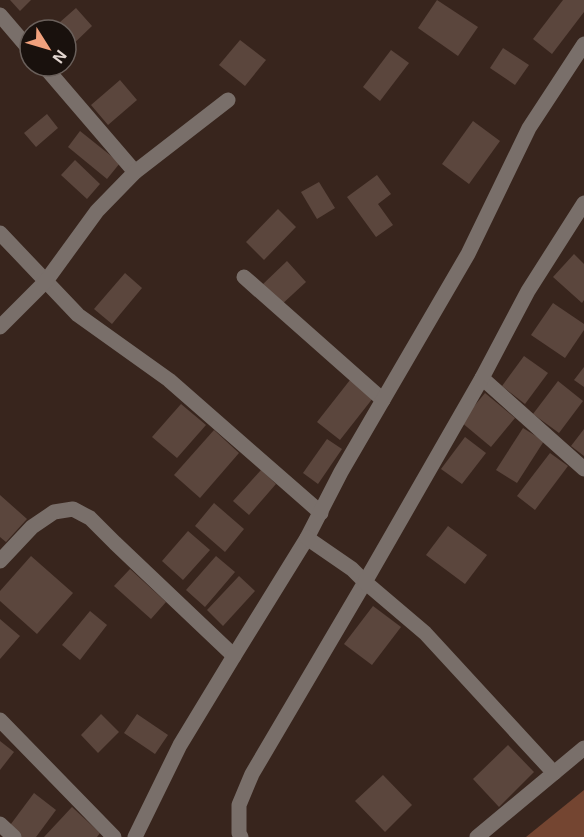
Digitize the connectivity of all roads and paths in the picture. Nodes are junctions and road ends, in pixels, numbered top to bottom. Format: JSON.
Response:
{"nodes":[{"id":1,"x":0,"y":15,"type":"edge"},
{"id":2,"x":18,"y":36,"type":"edge"},
{"id":3,"x":584,"y":44,"type":"edge"},
{"id":4,"x":54,"y":78,"type":"edge"},
{"id":5,"x":228,"y":100,"type":"dead end"},
{"id":6,"x":135,"y":172,"type":"junction"},
{"id":7,"x":584,"y":203,"type":"edge"},
{"id":8,"x":0,"y":233,"type":"edge"},
{"id":9,"x":244,"y":277,"type":"dead end"},
{"id":10,"x":46,"y":281,"type":"junction"},
{"id":11,"x":0,"y":327,"type":"edge"},
{"id":12,"x":482,"y":378,"type":"junction"},
{"id":13,"x":383,"y":400,"type":"junction"},
{"id":14,"x":584,"y":469,"type":"edge"},
{"id":15,"x":321,"y":513,"type":"junction"},
{"id":16,"x":307,"y":538,"type":"junction"},
{"id":17,"x":0,"y":561,"type":"edge"},
{"id":18,"x":365,"y":582,"type":"junction"},
{"id":19,"x":234,"y":656,"type":"junction"},
{"id":20,"x":0,"y":720,"type":"edge"},
{"id":21,"x":584,"y":748,"type":"edge"},
{"id":22,"x":554,"y":773,"type":"junction"},
{"id":23,"x":0,"y":824,"type":"edge"},
{"id":24,"x":14,"y":837,"type":"edge"},
{"id":25,"x":114,"y":837,"type":"edge"},
{"id":26,"x":135,"y":837,"type":"edge"},
{"id":27,"x":241,"y":837,"type":"edge"},
{"id":28,"x":477,"y":837,"type":"edge"}],
"edges":[{"from":1,"to":2,"type":"street"},
{"from":3,"to":13,"type":"street"},
{"from":4,"to":6,"type":"street"},
{"from":5,"to":6,"type":"street"},
{"from":6,"to":10,"type":"street"},
{"from":7,"to":12,"type":"street"},
{"from":8,"to":10,"type":"street"},
{"from":9,"to":13,"type":"street"},
{"from":10,"to":11,"type":"street"},
{"from":10,"to":15,"type":"street"},
{"from":12,"to":14,"type":"street"},
{"from":12,"to":18,"type":"street"},
{"from":13,"to":15,"type":"street"},
{"from":15,"to":16,"type":"street"},
{"from":16,"to":18,"type":"street"},
{"from":16,"to":19,"type":"street"},
{"from":17,"to":19,"type":"street"},
{"from":18,"to":22,"type":"street"},
{"from":18,"to":27,"type":"street"},
{"from":19,"to":26,"type":"street"},
{"from":20,"to":25,"type":"street"},
{"from":21,"to":22,"type":"street"},
{"from":22,"to":28,"type":"street"},
{"from":23,"to":24,"type":"street"}]}
